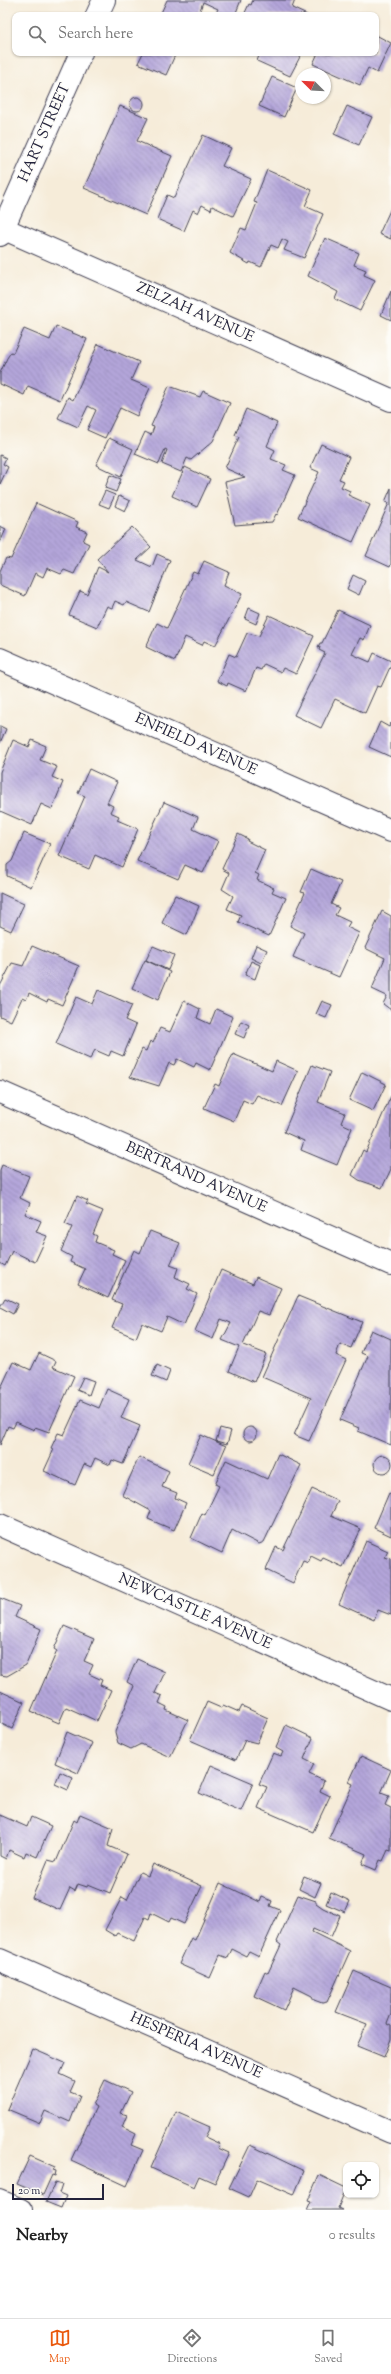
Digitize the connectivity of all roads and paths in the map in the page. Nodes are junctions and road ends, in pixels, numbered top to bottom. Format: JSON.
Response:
{"nodes":[{"id":1,"x":104,"y":0,"type":"edge"},
{"id":2,"x":98,"y":12,"type":"edge"},
{"id":3,"x":80,"y":56,"type":"edge"},
{"id":4,"x":1,"y":230,"type":"edge"},
{"id":5,"x":391,"y":400,"type":"edge"},
{"id":6,"x":0,"y":659,"type":"edge"},
{"id":7,"x":391,"y":831,"type":"edge"},
{"id":8,"x":0,"y":1092,"type":"edge"},
{"id":9,"x":391,"y":1264,"type":"edge"},
{"id":10,"x":0,"y":1525,"type":"edge"},
{"id":11,"x":391,"y":1699,"type":"edge"},
{"id":12,"x":0,"y":1960,"type":"edge"},
{"id":13,"x":391,"y":2132,"type":"edge"},
{"id":14,"x":0,"y":2201,"type":"edge"},
{"id":15,"x":21,"y":2210,"type":"edge"}],
"edges":[{"from":1,"to":2,"type":"street"},
{"from":3,"to":4,"type":"street","name":"HART STREET"},
{"from":4,"to":5,"type":"street","name":"ZELZAH AVENUE"},
{"from":6,"to":7,"type":"street","name":"ENFIELD AVENUE"},
{"from":8,"to":9,"type":"street","name":"BERTRAND AVENUE"},
{"from":10,"to":11,"type":"street","name":"NEWCASTLE AVENUE"},
{"from":12,"to":13,"type":"street","name":"HESPERIA AVENUE"},
{"from":14,"to":15,"type":"street"}]}
